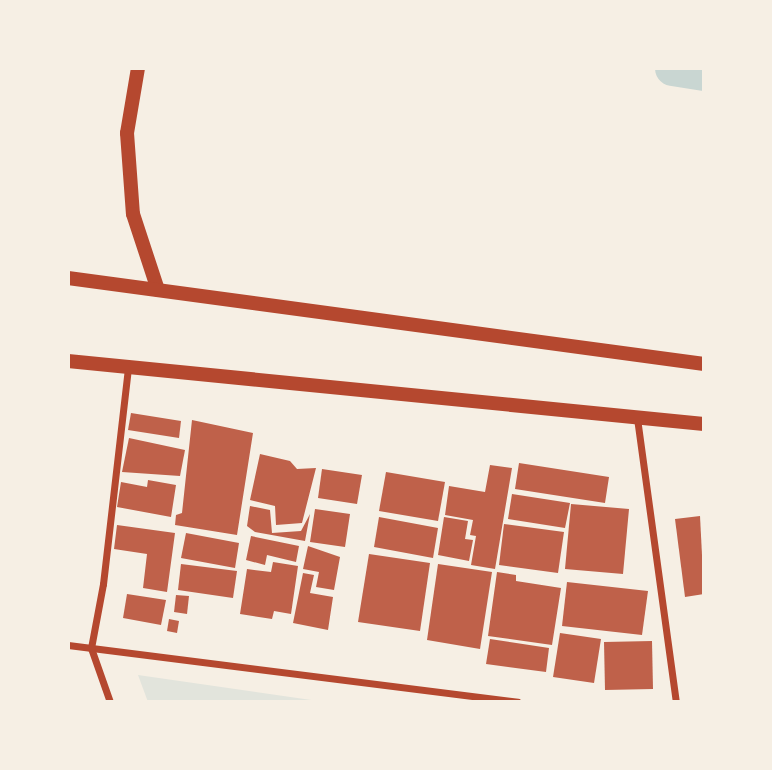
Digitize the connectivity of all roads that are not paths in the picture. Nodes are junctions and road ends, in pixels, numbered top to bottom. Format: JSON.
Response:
{"nodes":[{"id":1,"x":138,"y":68,"type":"edge"},
{"id":2,"x":68,"y":278,"type":"edge"},
{"id":3,"x":158,"y":290,"type":"junction"},
{"id":4,"x":68,"y":361,"type":"edge"},
{"id":5,"x":704,"y":364,"type":"edge"},
{"id":6,"x":128,"y":368,"type":"junction"},
{"id":7,"x":636,"y":417,"type":"junction"},
{"id":8,"x":704,"y":424,"type":"edge"},
{"id":9,"x":68,"y":645,"type":"edge"},
{"id":10,"x":90,"y":648,"type":"junction"},
{"id":11,"x":110,"y":702,"type":"edge"},
{"id":12,"x":517,"y":702,"type":"edge"},
{"id":13,"x":676,"y":702,"type":"edge"}],
"edges":[{"from":1,"to":3,"type":"main road"},
{"from":2,"to":3,"type":"main road"},
{"from":3,"to":5,"type":"main road"},
{"from":4,"to":6,"type":"main road"},
{"from":6,"to":7,"type":"main road"},
{"from":6,"to":10,"type":"street"},
{"from":7,"to":8,"type":"main road"},
{"from":7,"to":13,"type":"street"},
{"from":9,"to":10,"type":"street"},
{"from":10,"to":11,"type":"street"},
{"from":10,"to":12,"type":"street"}]}
